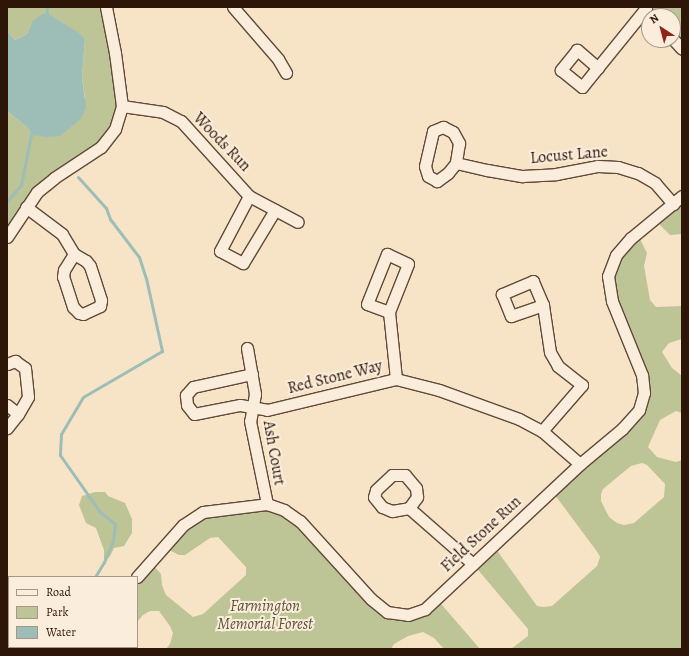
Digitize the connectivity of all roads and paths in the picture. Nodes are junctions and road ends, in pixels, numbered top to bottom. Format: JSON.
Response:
{"nodes":[{"id":1,"x":106,"y":7,"type":"edge"},
{"id":2,"x":233,"y":7,"type":"edge"},
{"id":3,"x":641,"y":18,"type":"edge"},
{"id":4,"x":598,"y":68,"type":"dead end"},
{"id":5,"x":286,"y":73,"type":"dead end"},
{"id":6,"x":122,"y":106,"type":"junction"},
{"id":7,"x":456,"y":163,"type":"dead end"},
{"id":8,"x":249,"y":196,"type":"junction"},
{"id":9,"x":682,"y":196,"type":"edge"},
{"id":10,"x":673,"y":204,"type":"junction"},
{"id":11,"x":26,"y":207,"type":"junction"},
{"id":12,"x":274,"y":210,"type":"junction"},
{"id":13,"x":298,"y":222,"type":"dead end"},
{"id":14,"x":7,"y":237,"type":"edge"},
{"id":15,"x":74,"y":254,"type":"junction"},
{"id":16,"x":543,"y":305,"type":"dead end"},
{"id":17,"x":389,"y":312,"type":"junction"},
{"id":18,"x":247,"y":348,"type":"dead end"},
{"id":19,"x":7,"y":364,"type":"edge"},
{"id":20,"x":252,"y":374,"type":"junction"},
{"id":21,"x":396,"y":379,"type":"junction"},
{"id":22,"x":7,"y":405,"type":"edge"},
{"id":23,"x":253,"y":408,"type":"junction"},
{"id":24,"x":18,"y":414,"type":"junction"},
{"id":25,"x":7,"y":428,"type":"edge"},
{"id":26,"x":542,"y":431,"type":"junction"},
{"id":27,"x":580,"y":464,"type":"junction"},
{"id":28,"x":267,"y":504,"type":"junction"},
{"id":29,"x":409,"y":508,"type":"dead end"},
{"id":30,"x":473,"y":564,"type":"junction"},
{"id":31,"x":138,"y":576,"type":"edge"}],
"edges":[{"from":1,"to":6,"type":"street"},
{"from":2,"to":5,"type":"street"},
{"from":3,"to":4,"type":"street"},
{"from":6,"to":8,"type":"street","name":"Woods Run"},
{"from":6,"to":11,"type":"street"},
{"from":7,"to":10,"type":"street","name":"Locust Lane"},
{"from":8,"to":12,"type":"street","name":"Woods Run"},
{"from":8,"to":12,"type":"street","name":"Woods Run"},
{"from":9,"to":10,"type":"street","name":"Field Stone Run"},
{"from":10,"to":27,"type":"street","name":"Field Stone Run"},
{"from":11,"to":14,"type":"street"},
{"from":11,"to":15,"type":"street"},
{"from":12,"to":13,"type":"street","name":"Woods Run"},
{"from":15,"to":15,"type":"street"},
{"from":16,"to":26,"type":"street"},
{"from":17,"to":17,"type":"street"},
{"from":17,"to":21,"type":"street"},
{"from":18,"to":20,"type":"street","name":"Ash Court"},
{"from":19,"to":24,"type":"street"},
{"from":20,"to":23,"type":"street","name":"Ash Court"},
{"from":20,"to":23,"type":"street","name":"Red Stone Way"},
{"from":21,"to":23,"type":"street","name":"Red Stone Way"},
{"from":21,"to":26,"type":"street","name":"Red Stone Way"},
{"from":22,"to":24,"type":"street"},
{"from":23,"to":28,"type":"street","name":"Ash Court"},
{"from":24,"to":25,"type":"street"},
{"from":26,"to":27,"type":"street","name":"Red Stone Way"},
{"from":27,"to":30,"type":"street","name":"Field Stone Run"},
{"from":28,"to":30,"type":"street","name":"Field Stone Run"},
{"from":28,"to":31,"type":"street","name":"Field Stone Run"},
{"from":29,"to":30,"type":"street"}]}
